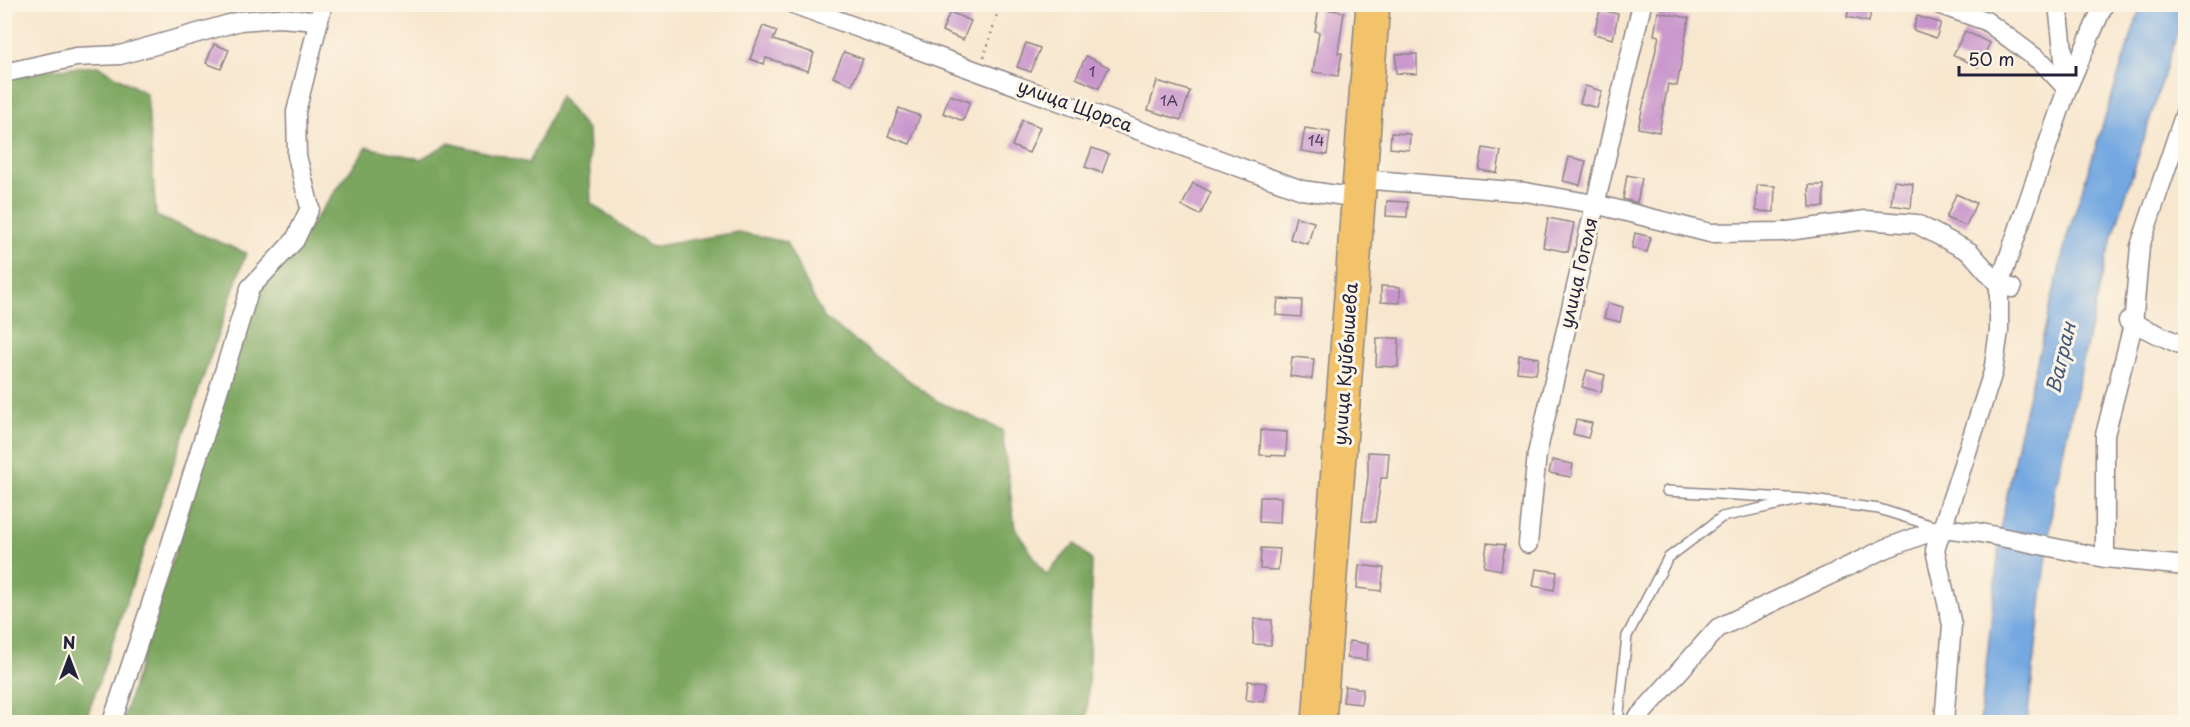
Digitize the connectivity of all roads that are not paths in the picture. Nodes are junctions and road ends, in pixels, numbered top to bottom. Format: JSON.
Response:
{"nodes":[{"id":1,"x":793,"y":4,"type":"edge"},
{"id":2,"x":1373,"y":4,"type":"edge"},
{"id":3,"x":1642,"y":4,"type":"edge"},
{"id":4,"x":1938,"y":4,"type":"edge"},
{"id":5,"x":2058,"y":4,"type":"edge"},
{"id":6,"x":2103,"y":4,"type":"edge"},
{"id":7,"x":320,"y":13,"type":"edge"},
{"id":8,"x":4,"y":73,"type":"edge"},
{"id":9,"x":2067,"y":89,"type":"junction"},
{"id":10,"x":2186,"y":110,"type":"edge"},
{"id":11,"x":1359,"y":189,"type":"junction"},
{"id":12,"x":1595,"y":204,"type":"junction"},
{"id":13,"x":2006,"y":286,"type":"junction"},
{"id":14,"x":2131,"y":323,"type":"junction"},
{"id":15,"x":2186,"y":347,"type":"edge"},
{"id":16,"x":1666,"y":491,"type":"dead end"},
{"id":17,"x":1804,"y":499,"type":"junction"},
{"id":18,"x":1941,"y":528,"type":"junction"},
{"id":19,"x":1528,"y":544,"type":"dead end"},
{"id":20,"x":2105,"y":558,"type":"junction"},
{"id":21,"x":2186,"y":566,"type":"edge"},
{"id":22,"x":112,"y":723,"type":"edge"},
{"id":23,"x":1319,"y":723,"type":"edge"},
{"id":24,"x":1618,"y":723,"type":"edge"},
{"id":25,"x":1634,"y":723,"type":"edge"},
{"id":26,"x":1944,"y":723,"type":"edge"}],
"edges":[{"from":1,"to":11,"type":"street","name":"улица Щорса"},
{"from":2,"to":11,"type":"highway","name":"улица Куйбышева"},
{"from":3,"to":12,"type":"street","name":"улица Гоголя"},
{"from":4,"to":9,"type":"street"},
{"from":5,"to":9,"type":"street"},
{"from":6,"to":9,"type":"street"},
{"from":7,"to":8,"type":"street"},
{"from":7,"to":22,"type":"street"},
{"from":9,"to":13,"type":"street"},
{"from":10,"to":14,"type":"street"},
{"from":11,"to":12,"type":"street","name":"улица Щорса"},
{"from":11,"to":23,"type":"highway","name":"улица Куйбышева"},
{"from":12,"to":13,"type":"street","name":"улица Щорса"},
{"from":12,"to":19,"type":"street","name":"улица Гоголя"},
{"from":13,"to":18,"type":"street"},
{"from":14,"to":15,"type":"street"},
{"from":14,"to":20,"type":"street"},
{"from":16,"to":17,"type":"lane"},
{"from":17,"to":18,"type":"lane"},
{"from":17,"to":24,"type":"lane"},
{"from":18,"to":20,"type":"street"},
{"from":18,"to":25,"type":"street"},
{"from":18,"to":26,"type":"street"},
{"from":20,"to":21,"type":"street"}]}
